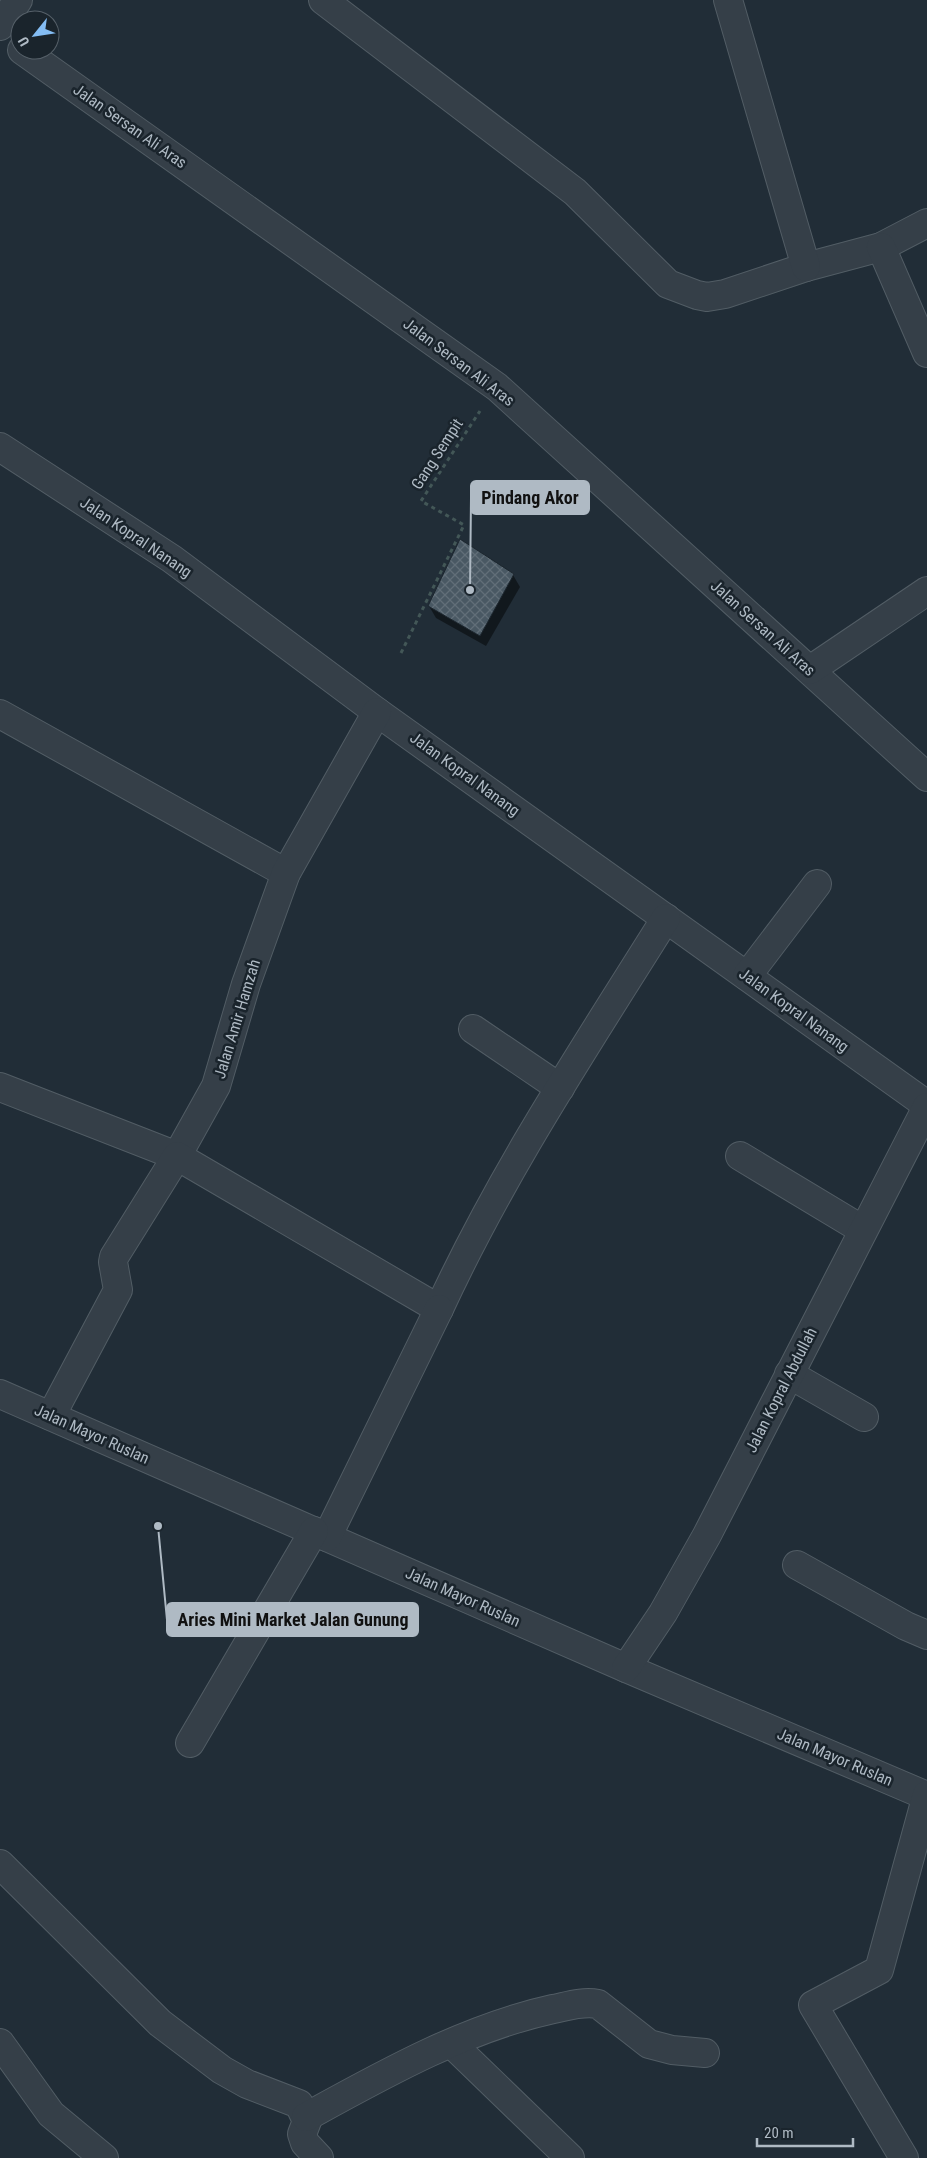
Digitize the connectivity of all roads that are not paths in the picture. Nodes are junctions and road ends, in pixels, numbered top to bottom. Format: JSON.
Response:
{"nodes":[{"id":1,"x":18,"y":0,"type":"edge"},
{"id":2,"x":323,"y":0,"type":"edge"},
{"id":3,"x":728,"y":0,"type":"edge"},
{"id":4,"x":0,"y":26,"type":"edge"},
{"id":5,"x":37,"y":60,"type":"edge"},
{"id":6,"x":927,"y":223,"type":"edge"},
{"id":7,"x":881,"y":247,"type":"junction"},
{"id":8,"x":806,"y":266,"type":"junction"},
{"id":9,"x":927,"y":353,"type":"edge"},
{"id":10,"x":0,"y":447,"type":"edge"},
{"id":11,"x":927,"y":591,"type":"edge"},
{"id":12,"x":810,"y":670,"type":"junction"},
{"id":13,"x":377,"y":712,"type":"junction"},
{"id":14,"x":0,"y":714,"type":"edge"},
{"id":15,"x":927,"y":777,"type":"edge"},
{"id":16,"x":286,"y":873,"type":"junction"},
{"id":17,"x":817,"y":884,"type":"dead end"},
{"id":18,"x":666,"y":918,"type":"junction"},
{"id":19,"x":747,"y":976,"type":"junction"},
{"id":20,"x":473,"y":1028,"type":"dead end"},
{"id":21,"x":0,"y":1086,"type":"edge"},
{"id":22,"x":560,"y":1088,"type":"junction"},
{"id":23,"x":927,"y":1106,"type":"edge"},
{"id":24,"x":177,"y":1156,"type":"junction"},
{"id":25,"x":740,"y":1156,"type":"dead end"},
{"id":26,"x":863,"y":1230,"type":"junction"},
{"id":27,"x":439,"y":1309,"type":"junction"},
{"id":28,"x":789,"y":1374,"type":"junction"},
{"id":29,"x":0,"y":1394,"type":"edge"},
{"id":30,"x":51,"y":1416,"type":"junction"},
{"id":31,"x":864,"y":1417,"type":"dead end"},
{"id":32,"x":320,"y":1534,"type":"junction"},
{"id":33,"x":797,"y":1565,"type":"dead end"},
{"id":34,"x":927,"y":1635,"type":"edge"},
{"id":35,"x":626,"y":1668,"type":"junction"},
{"id":36,"x":190,"y":1743,"type":"dead end"},
{"id":37,"x":927,"y":1796,"type":"edge"},
{"id":38,"x":0,"y":1864,"type":"edge"},
{"id":39,"x":0,"y":2043,"type":"edge"},
{"id":40,"x":452,"y":2044,"type":"junction"},
{"id":41,"x":704,"y":2053,"type":"dead end"},
{"id":42,"x":306,"y":2117,"type":"junction"},
{"id":43,"x":104,"y":2158,"type":"edge"},
{"id":44,"x":319,"y":2158,"type":"edge"},
{"id":45,"x":570,"y":2158,"type":"edge"},
{"id":46,"x":904,"y":2158,"type":"edge"}],
"edges":[{"from":1,"to":4,"type":"street"},
{"from":2,"to":8,"type":"street"},
{"from":3,"to":8,"type":"street"},
{"from":5,"to":12,"type":"street","name":"Jalan Sersan Ali Aras"},
{"from":6,"to":7,"type":"street"},
{"from":7,"to":8,"type":"street"},
{"from":7,"to":9,"type":"street"},
{"from":10,"to":13,"type":"street","name":"Jalan Kopral Nanang"},
{"from":11,"to":12,"type":"street"},
{"from":12,"to":15,"type":"street","name":"Jalan Sersan Ali Aras"},
{"from":13,"to":16,"type":"street","name":"Jalan Amir Hamzah"},
{"from":13,"to":18,"type":"street","name":"Jalan Kopral Nanang"},
{"from":14,"to":16,"type":"street"},
{"from":16,"to":24,"type":"street","name":"Jalan Amir Hamzah"},
{"from":17,"to":19,"type":"street"},
{"from":18,"to":19,"type":"street","name":"Jalan Kopral Nanang"},
{"from":18,"to":22,"type":"street"},
{"from":19,"to":23,"type":"street","name":"Jalan Kopral Nanang"},
{"from":20,"to":22,"type":"street"},
{"from":21,"to":24,"type":"street"},
{"from":22,"to":27,"type":"street"},
{"from":23,"to":26,"type":"street","name":"Jalan Kopral Abdullah"},
{"from":24,"to":27,"type":"street"},
{"from":24,"to":30,"type":"street","name":"Jalan Amir Hamzah"},
{"from":25,"to":26,"type":"street"},
{"from":26,"to":28,"type":"street","name":"Jalan Kopral Abdullah"},
{"from":27,"to":32,"type":"street"},
{"from":28,"to":31,"type":"street"},
{"from":28,"to":35,"type":"street","name":"Jalan Kopral Abdullah"},
{"from":29,"to":30,"type":"street","name":"Jalan Mayor Ruslan"},
{"from":30,"to":32,"type":"street","name":"Jalan Mayor Ruslan"},
{"from":32,"to":35,"type":"street","name":"Jalan Mayor Ruslan"},
{"from":32,"to":36,"type":"street"},
{"from":33,"to":34,"type":"street"},
{"from":35,"to":37,"type":"street","name":"Jalan Mayor Ruslan"},
{"from":37,"to":46,"type":"street"},
{"from":38,"to":42,"type":"street"},
{"from":39,"to":43,"type":"street"},
{"from":40,"to":41,"type":"street"},
{"from":40,"to":42,"type":"street"},
{"from":40,"to":45,"type":"street"},
{"from":42,"to":44,"type":"street"}]}
